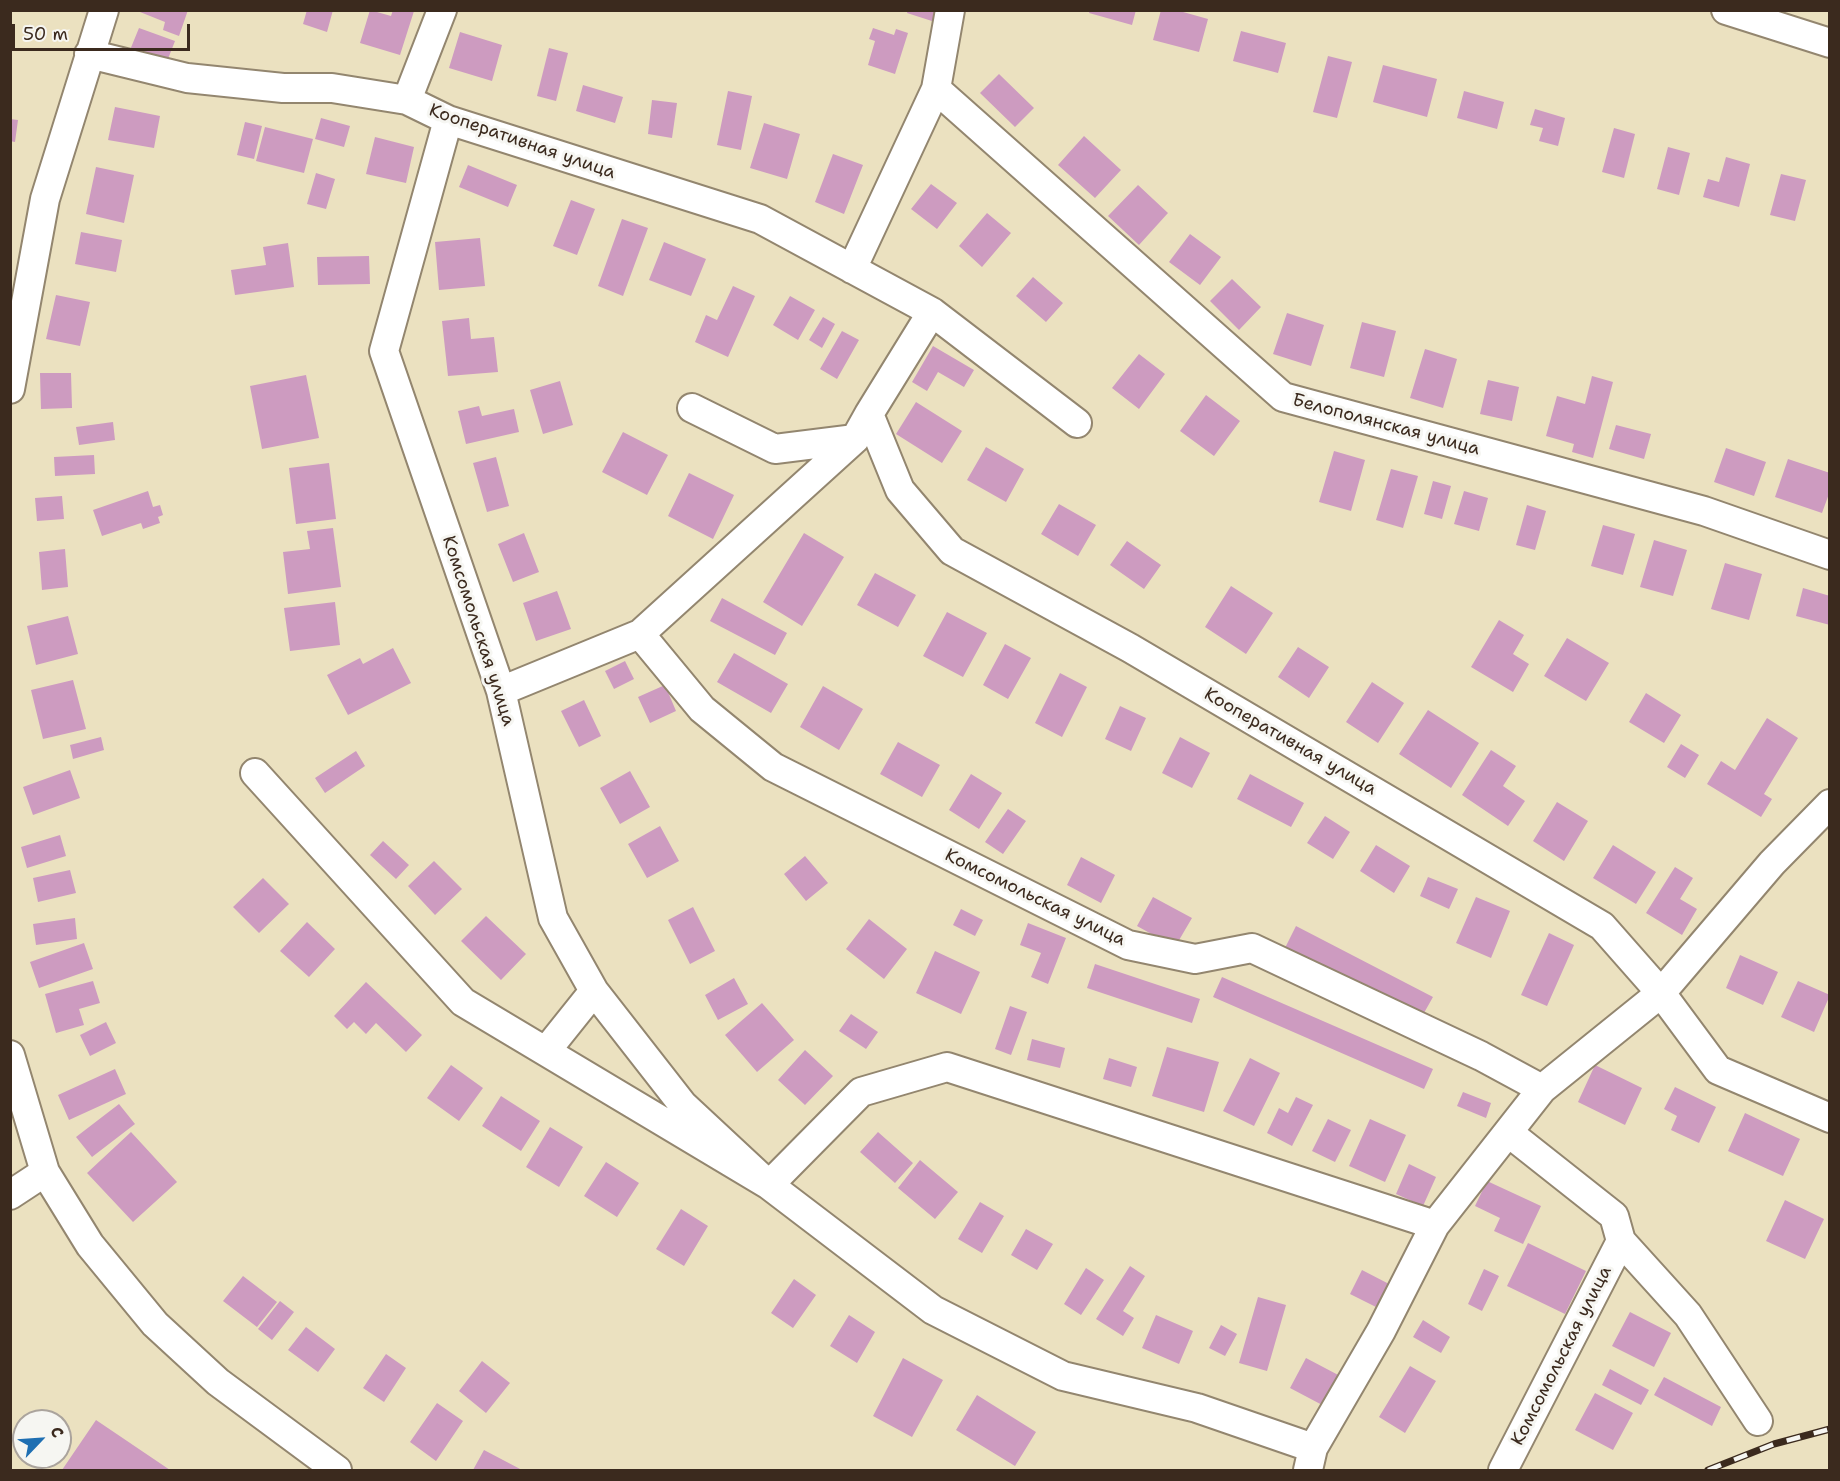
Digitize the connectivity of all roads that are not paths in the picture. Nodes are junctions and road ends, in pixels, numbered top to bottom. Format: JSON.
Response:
{"nodes":[{"id":1,"x":104,"y":10,"type":"edge"},
{"id":2,"x":442,"y":10,"type":"edge"},
{"id":3,"x":950,"y":10,"type":"edge"},
{"id":4,"x":1726,"y":10,"type":"edge"},
{"id":5,"x":1830,"y":43,"type":"edge"},
{"id":6,"x":89,"y":54,"type":"junction"},
{"id":7,"x":936,"y":89,"type":"junction"},
{"id":8,"x":407,"y":100,"type":"junction"},
{"id":9,"x":448,"y":120,"type":"junction"},
{"id":10,"x":852,"y":269,"type":"junction"},
{"id":11,"x":932,"y":312,"type":"junction"},
{"id":12,"x":10,"y":389,"type":"edge"},
{"id":13,"x":692,"y":408,"type":"dead end"},
{"id":14,"x":869,"y":414,"type":"junction"},
{"id":15,"x":1077,"y":423,"type":"dead end"},
{"id":16,"x":855,"y":439,"type":"junction"},
{"id":17,"x":1830,"y":555,"type":"edge"},
{"id":18,"x":640,"y":634,"type":"junction"},
{"id":19,"x":501,"y":691,"type":"junction"},
{"id":20,"x":255,"y":773,"type":"dead end"},
{"id":21,"x":1830,"y":804,"type":"edge"},
{"id":22,"x":594,"y":991,"type":"junction"},
{"id":23,"x":1661,"y":993,"type":"junction"},
{"id":24,"x":546,"y":1052,"type":"junction"},
{"id":25,"x":10,"y":1055,"type":"edge"},
{"id":26,"x":1542,"y":1089,"type":"junction"},
{"id":27,"x":1830,"y":1119,"type":"edge"},
{"id":28,"x":1509,"y":1133,"type":"junction"},
{"id":29,"x":45,"y":1172,"type":"junction"},
{"id":30,"x":769,"y":1185,"type":"junction"},
{"id":31,"x":10,"y":1195,"type":"edge"},
{"id":32,"x":1435,"y":1225,"type":"junction"},
{"id":33,"x":1621,"y":1241,"type":"junction"},
{"id":34,"x":1758,"y":1421,"type":"dead end"},
{"id":35,"x":1311,"y":1459,"type":"edge"},
{"id":36,"x":337,"y":1470,"type":"edge"},
{"id":37,"x":1503,"y":1470,"type":"edge"}],
"edges":[{"from":1,"to":6,"type":"street"},
{"from":2,"to":8,"type":"street"},
{"from":3,"to":7,"type":"street"},
{"from":4,"to":5,"type":"street"},
{"from":6,"to":8,"type":"street","name":"Кооперативная улица"},
{"from":6,"to":12,"type":"street"},
{"from":7,"to":10,"type":"street"},
{"from":7,"to":17,"type":"street","name":"Белополянская улица"},
{"from":8,"to":9,"type":"street","name":"Кооперативная улица"},
{"from":9,"to":10,"type":"street","name":"Кооперативная улица"},
{"from":9,"to":19,"type":"street","name":"Комсомольская улица"},
{"from":10,"to":11,"type":"street","name":"Кооперативная улица"},
{"from":11,"to":14,"type":"street"},
{"from":11,"to":15,"type":"street","name":"Кооперативная улица"},
{"from":13,"to":16,"type":"street"},
{"from":14,"to":16,"type":"street"},
{"from":14,"to":23,"type":"street","name":"Кооперативная улица"},
{"from":16,"to":18,"type":"street"},
{"from":18,"to":19,"type":"street"},
{"from":18,"to":26,"type":"street","name":"Комсомольская улица"},
{"from":19,"to":22,"type":"street","name":"Комсомольская улица"},
{"from":20,"to":24,"type":"street","name":"Комсомольская улица"},
{"from":21,"to":23,"type":"street","name":"Комсомольская улица"},
{"from":22,"to":24,"type":"street"},
{"from":22,"to":30,"type":"street","name":"Комсомольская улица"},
{"from":23,"to":26,"type":"street","name":"Комсомольская улица"},
{"from":23,"to":27,"type":"street","name":"Кооперативная улица"},
{"from":24,"to":30,"type":"street","name":"Комсомольская улица"},
{"from":25,"to":29,"type":"street"},
{"from":26,"to":28,"type":"street","name":"Комсомольская улица"},
{"from":28,"to":32,"type":"street","name":"Комсомольская улица"},
{"from":28,"to":33,"type":"street","name":"Комсомольская улица"},
{"from":29,"to":31,"type":"street"},
{"from":29,"to":36,"type":"street"},
{"from":30,"to":32,"type":"street"},
{"from":30,"to":35,"type":"street","name":"Комсомольская улица"},
{"from":32,"to":35,"type":"street","name":"Комсомольская улица"},
{"from":33,"to":34,"type":"street","name":"Комсомольская улица"},
{"from":33,"to":37,"type":"street","name":"Комсомольская улица"}]}
